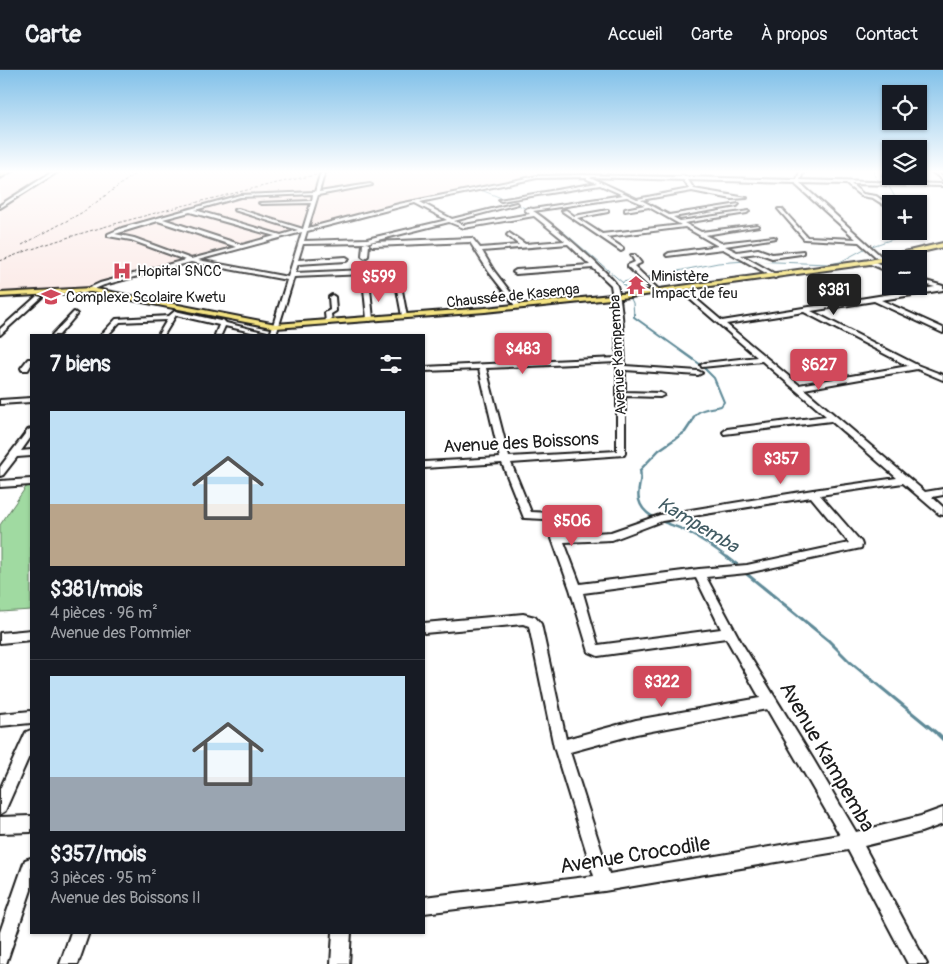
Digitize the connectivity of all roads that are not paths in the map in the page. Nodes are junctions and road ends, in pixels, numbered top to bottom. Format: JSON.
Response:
{"nodes":[{"id":1,"x":180,"y":213,"type":"edge"},
{"id":2,"x":199,"y":213,"type":"edge"},
{"id":3,"x":245,"y":213,"type":"edge"},
{"id":4,"x":310,"y":213,"type":"edge"},
{"id":5,"x":373,"y":213,"type":"edge"},
{"id":6,"x":436,"y":213,"type":"edge"},
{"id":7,"x":480,"y":213,"type":"edge"},
{"id":8,"x":524,"y":213,"type":"edge"},
{"id":9,"x":533,"y":213,"type":"edge"},
{"id":10,"x":567,"y":213,"type":"edge"},
{"id":11,"x":597,"y":213,"type":"edge"},
{"id":12,"x":662,"y":213,"type":"edge"},
{"id":13,"x":689,"y":213,"type":"edge"},
{"id":14,"x":742,"y":213,"type":"edge"},
{"id":15,"x":783,"y":213,"type":"edge"},
{"id":16,"x":829,"y":213,"type":"edge"},
{"id":17,"x":668,"y":216,"type":"junction"},
{"id":18,"x":574,"y":217,"type":"junction"},
{"id":19,"x":158,"y":219,"type":"junction"},
{"id":20,"x":450,"y":220,"type":"junction"},
{"id":21,"x":680,"y":222,"type":"junction"},
{"id":22,"x":685,"y":226,"type":"junction"},
{"id":23,"x":757,"y":226,"type":"dead end"},
{"id":24,"x":304,"y":230,"type":"junction"},
{"id":25,"x":509,"y":234,"type":"dead end"},
{"id":26,"x":700,"y":234,"type":"junction"},
{"id":27,"x":280,"y":236,"type":"junction"},
{"id":28,"x":601,"y":236,"type":"junction"},
{"id":29,"x":774,"y":238,"type":"dead end"},
{"id":30,"x":860,"y":240,"type":"junction"},
{"id":31,"x":366,"y":242,"type":"junction"},
{"id":32,"x":570,"y":242,"type":"junction"},
{"id":33,"x":301,"y":243,"type":"junction"},
{"id":34,"x":524,"y":246,"type":"junction"},
{"id":35,"x":722,"y":246,"type":"junction"},
{"id":36,"x":942,"y":246,"type":"edge"},
{"id":37,"x":241,"y":247,"type":"junction"},
{"id":38,"x":621,"y":249,"type":"dead end"},
{"id":39,"x":479,"y":250,"type":"junction"},
{"id":40,"x":925,"y":250,"type":"edge"},
{"id":41,"x":801,"y":252,"type":"dead end"},
{"id":42,"x":737,"y":254,"type":"junction"},
{"id":43,"x":669,"y":255,"type":"dead end"},
{"id":44,"x":365,"y":256,"type":"dead end"},
{"id":45,"x":632,"y":256,"type":"dead end"},
{"id":46,"x":346,"y":259,"type":"dead end"},
{"id":47,"x":190,"y":260,"type":"junction"},
{"id":48,"x":882,"y":260,"type":"joint"},
{"id":49,"x":296,"y":262,"type":"junction"},
{"id":50,"x":870,"y":262,"type":"junction"},
{"id":51,"x":596,"y":266,"type":"junction"},
{"id":52,"x":882,"y":267,"type":"edge"},
{"id":53,"x":516,"y":272,"type":"dead end"},
{"id":54,"x":775,"y":276,"type":"junction"},
{"id":55,"x":291,"y":277,"type":"junction"},
{"id":56,"x":927,"y":283,"type":"edge"},
{"id":57,"x":943,"y":283,"type":"edge"},
{"id":58,"x":935,"y":285,"type":"junction"},
{"id":59,"x":680,"y":288,"type":"junction"},
{"id":60,"x":943,"y":288,"type":"edge"},
{"id":61,"x":367,"y":289,"type":"dead end"},
{"id":62,"x":83,"y":291,"type":"junction"},
{"id":63,"x":657,"y":291,"type":"junction"},
{"id":64,"x":0,"y":295,"type":"edge"},
{"id":65,"x":621,"y":296,"type":"junction"},
{"id":66,"x":39,"y":297,"type":"dead end"},
{"id":67,"x":332,"y":297,"type":"dead end"},
{"id":68,"x":876,"y":298,"type":"junction"},
{"id":69,"x":518,"y":306,"type":"junction"},
{"id":70,"x":805,"y":310,"type":"junction"},
{"id":71,"x":175,"y":312,"type":"junction"},
{"id":72,"x":486,"y":312,"type":"junction"},
{"id":73,"x":74,"y":314,"type":"dead end"},
{"id":74,"x":405,"y":316,"type":"junction"},
{"id":75,"x":370,"y":319,"type":"junction"},
{"id":76,"x":223,"y":322,"type":"junction"},
{"id":77,"x":329,"y":322,"type":"junction"},
{"id":78,"x":720,"y":322,"type":"junction"},
{"id":79,"x":275,"y":330,"type":"edge"},
{"id":80,"x":943,"y":331,"type":"edge"},
{"id":81,"x":0,"y":333,"type":"edge"},
{"id":82,"x":264,"y":333,"type":"dead end"},
{"id":83,"x":56,"y":334,"type":"edge"},
{"id":84,"x":105,"y":334,"type":"edge"},
{"id":85,"x":161,"y":334,"type":"edge"},
{"id":86,"x":218,"y":334,"type":"edge"},
{"id":87,"x":763,"y":359,"type":"junction"},
{"id":88,"x":30,"y":362,"type":"edge"},
{"id":89,"x":621,"y":364,"type":"junction"},
{"id":90,"x":705,"y":365,"type":"dead end"},
{"id":91,"x":482,"y":366,"type":"junction"},
{"id":92,"x":25,"y":368,"type":"dead end"},
{"id":93,"x":915,"y":368,"type":"junction"},
{"id":94,"x":425,"y":369,"type":"edge"},
{"id":95,"x":698,"y":374,"type":"dead end"},
{"id":96,"x":943,"y":378,"type":"edge"},
{"id":97,"x":797,"y":388,"type":"junction"},
{"id":98,"x":621,"y":394,"type":"junction"},
{"id":99,"x":660,"y":395,"type":"dead end"},
{"id":100,"x":30,"y":400,"type":"edge"},
{"id":101,"x":0,"y":402,"type":"edge"},
{"id":102,"x":833,"y":418,"type":"junction"},
{"id":103,"x":727,"y":432,"type":"dead end"},
{"id":104,"x":30,"y":433,"type":"edge"},
{"id":105,"x":30,"y":453,"type":"edge"},
{"id":106,"x":15,"y":454,"type":"junction"},
{"id":107,"x":621,"y":454,"type":"joint"},
{"id":108,"x":505,"y":460,"type":"junction"},
{"id":109,"x":425,"y":466,"type":"edge"},
{"id":110,"x":0,"y":472,"type":"edge"},
{"id":111,"x":906,"y":480,"type":"junction"},
{"id":112,"x":30,"y":482,"type":"edge"},
{"id":113,"x":0,"y":484,"type":"edge"},
{"id":114,"x":943,"y":492,"type":"edge"},
{"id":115,"x":813,"y":493,"type":"junction"},
{"id":116,"x":924,"y":495,"type":"junction"},
{"id":117,"x":943,"y":512,"type":"edge"},
{"id":118,"x":556,"y":540,"type":"junction"},
{"id":119,"x":699,"y":573,"type":"junction"},
{"id":120,"x":576,"y":589,"type":"junction"},
{"id":121,"x":425,"y":628,"type":"edge"},
{"id":122,"x":728,"y":633,"type":"junction"},
{"id":123,"x":30,"y":635,"type":"edge"},
{"id":124,"x":0,"y":638,"type":"edge"},
{"id":125,"x":771,"y":702,"type":"junction"},
{"id":126,"x":30,"y":717,"type":"edge"},
{"id":127,"x":0,"y":720,"type":"edge"},
{"id":128,"x":30,"y":739,"type":"edge"},
{"id":129,"x":562,"y":747,"type":"junction"},
{"id":130,"x":0,"y":806,"type":"edge"},
{"id":131,"x":943,"y":816,"type":"edge"},
{"id":132,"x":30,"y":824,"type":"edge"},
{"id":133,"x":0,"y":825,"type":"edge"},
{"id":134,"x":853,"y":841,"type":"junction"},
{"id":135,"x":30,"y":869,"type":"edge"},
{"id":136,"x":604,"y":883,"type":"junction"},
{"id":137,"x":425,"y":905,"type":"edge"},
{"id":138,"x":79,"y":934,"type":"edge"},
{"id":139,"x":342,"y":934,"type":"edge"},
{"id":140,"x":0,"y":958,"type":"edge"},
{"id":141,"x":69,"y":964,"type":"edge"},
{"id":142,"x":340,"y":964,"type":"edge"},
{"id":143,"x":918,"y":964,"type":"edge"}],
"edges":[{"from":1,"to":19,"type":"street"},
{"from":2,"to":27,"type":"street"},
{"from":3,"to":24,"type":"street"},
{"from":4,"to":24,"type":"street"},
{"from":5,"to":24,"type":"street"},
{"from":6,"to":20,"type":"street"},
{"from":7,"to":20,"type":"street"},
{"from":8,"to":20,"type":"street"},
{"from":9,"to":32,"type":"street","name":"Avenue Kampemba"},
{"from":10,"to":18,"type":"street"},
{"from":11,"to":18,"type":"street"},
{"from":12,"to":17,"type":"street"},
{"from":13,"to":17,"type":"street"},
{"from":14,"to":21,"type":"street"},
{"from":15,"to":30,"type":"street"},
{"from":16,"to":30,"type":"street"},
{"from":17,"to":21,"type":"street"},
{"from":18,"to":28,"type":"street"},
{"from":19,"to":37,"type":"street"},
{"from":19,"to":47,"type":"street"},
{"from":20,"to":31,"type":"street"},
{"from":21,"to":22,"type":"street"},
{"from":22,"to":26,"type":"street"},
{"from":22,"to":28,"type":"street"},
{"from":23,"to":26,"type":"street"},
{"from":24,"to":27,"type":"street"},
{"from":24,"to":33,"type":"street"},
{"from":25,"to":34,"type":"street"},
{"from":26,"to":35,"type":"street"},
{"from":27,"to":37,"type":"street"},
{"from":28,"to":38,"type":"street"},
{"from":29,"to":35,"type":"street"},
{"from":30,"to":48,"type":"street"},
{"from":31,"to":33,"type":"street"},
{"from":31,"to":39,"type":"street"},
{"from":31,"to":44,"type":"street"},
{"from":32,"to":34,"type":"street"},
{"from":32,"to":51,"type":"street","name":"Avenue Kampemba"},
{"from":33,"to":49,"type":"street"},
{"from":34,"to":39,"type":"street"},
{"from":35,"to":42,"type":"street"},
{"from":35,"to":43,"type":"street"},
{"from":36,"to":40,"type":"main road","name":"Chaussée de Kasenga"},
{"from":37,"to":47,"type":"street"},
{"from":39,"to":69,"type":"street"},
{"from":41,"to":42,"type":"street"},
{"from":42,"to":54,"type":"street"},
{"from":45,"to":63,"type":"street"},
{"from":46,"to":49,"type":"street"},
{"from":47,"to":55,"type":"street"},
{"from":47,"to":62,"type":"street"},
{"from":48,"to":50,"type":"main road","name":"Chaussée de Kasenga"},
{"from":49,"to":55,"type":"street"},
{"from":50,"to":52,"type":"street"},
{"from":50,"to":54,"type":"main road","name":"Chaussée de Kasenga"},
{"from":51,"to":53,"type":"street"},
{"from":51,"to":65,"type":"street","name":"Avenue Kampemba"},
{"from":54,"to":59,"type":"main road","name":"Chaussée de Kasenga"},
{"from":55,"to":74,"type":"street"},
{"from":55,"to":79,"type":"street"},
{"from":56,"to":58,"type":"street"},
{"from":57,"to":58,"type":"street"},
{"from":58,"to":60,"type":"street"},
{"from":59,"to":63,"type":"main road","name":"Chaussée de Kasenga"},
{"from":59,"to":78,"type":"street"},
{"from":60,"to":68,"type":"street"},
{"from":61,"to":75,"type":"street"},
{"from":62,"to":64,"type":"main road","name":"Chaussée de Kasenga"},
{"from":62,"to":71,"type":"main road","name":"Chaussée de Kasenga"},
{"from":63,"to":65,"type":"main road","name":"Chaussée de Kasenga"},
{"from":65,"to":69,"type":"main road","name":"Chaussée de Kasenga"},
{"from":65,"to":72,"type":"main road","name":"Chaussée de Kasenga"},
{"from":65,"to":89,"type":"street","name":"Avenue Kampemba"},
{"from":66,"to":81,"type":"street"},
{"from":67,"to":77,"type":"street"},
{"from":68,"to":70,"type":"street"},
{"from":68,"to":80,"type":"street"},
{"from":69,"to":72,"type":"main road","name":"Chaussée de Kasenga"},
{"from":70,"to":78,"type":"street"},
{"from":70,"to":93,"type":"street"},
{"from":71,"to":76,"type":"street"},
{"from":71,"to":79,"type":"main road","name":"Chaussée de Kasenga"},
{"from":71,"to":84,"type":"street"},
{"from":71,"to":85,"type":"street"},
{"from":72,"to":74,"type":"main road","name":"Chaussée de Kasenga"},
{"from":72,"to":79,"type":"main road","name":"Chaussée de Kasenga"},
{"from":73,"to":83,"type":"street"},
{"from":74,"to":75,"type":"main road","name":"Chaussée de Kasenga"},
{"from":75,"to":77,"type":"main road","name":"Chaussée de Kasenga"},
{"from":76,"to":82,"type":"street"},
{"from":76,"to":86,"type":"street"},
{"from":77,"to":79,"type":"main road","name":"Chaussée de Kasenga"},
{"from":78,"to":87,"type":"street"},
{"from":87,"to":90,"type":"street"},
{"from":87,"to":97,"type":"street"},
{"from":88,"to":92,"type":"street"},
{"from":89,"to":91,"type":"street"},
{"from":89,"to":95,"type":"street"},
{"from":89,"to":98,"type":"street","name":"Avenue Kampemba"},
{"from":91,"to":94,"type":"street"},
{"from":91,"to":108,"type":"street"},
{"from":93,"to":96,"type":"street"},
{"from":93,"to":97,"type":"street"},
{"from":97,"to":102,"type":"street"},
{"from":98,"to":99,"type":"street"},
{"from":98,"to":107,"type":"street","name":"Avenue Kampemba"},
{"from":100,"to":101,"type":"street"},
{"from":102,"to":103,"type":"street"},
{"from":102,"to":111,"type":"street"},
{"from":104,"to":106,"type":"street"},
{"from":105,"to":106,"type":"street"},
{"from":106,"to":110,"type":"street"},
{"from":107,"to":108,"type":"street","name":"Avenue des Boissons"},
{"from":108,"to":109,"type":"street","name":"Avenue des Boissons"},
{"from":108,"to":118,"type":"street"},
{"from":111,"to":115,"type":"street"},
{"from":111,"to":116,"type":"street"},
{"from":112,"to":113,"type":"street"},
{"from":114,"to":116,"type":"street"},
{"from":115,"to":118,"type":"street"},
{"from":115,"to":119,"type":"street"},
{"from":116,"to":117,"type":"street"},
{"from":118,"to":120,"type":"street"},
{"from":119,"to":120,"type":"street"},
{"from":119,"to":122,"type":"street","name":"Avenue Kampemba"},
{"from":120,"to":122,"type":"street"},
{"from":121,"to":129,"type":"street"},
{"from":122,"to":125,"type":"street","name":"Avenue Kampemba"},
{"from":123,"to":124,"type":"street"},
{"from":125,"to":129,"type":"street"},
{"from":125,"to":134,"type":"street","name":"Avenue Kampemba"},
{"from":126,"to":127,"type":"street"},
{"from":128,"to":130,"type":"street"},
{"from":129,"to":136,"type":"street"},
{"from":131,"to":134,"type":"street","name":"Avenue Crocodile"},
{"from":132,"to":133,"type":"street"},
{"from":134,"to":136,"type":"street","name":"Avenue Crocodile"},
{"from":134,"to":143,"type":"street","name":"Avenue Kampemba"},
{"from":135,"to":140,"type":"street"},
{"from":136,"to":137,"type":"street","name":"Avenue Crocodile"},
{"from":138,"to":141,"type":"street"},
{"from":139,"to":142,"type":"street"}]}
